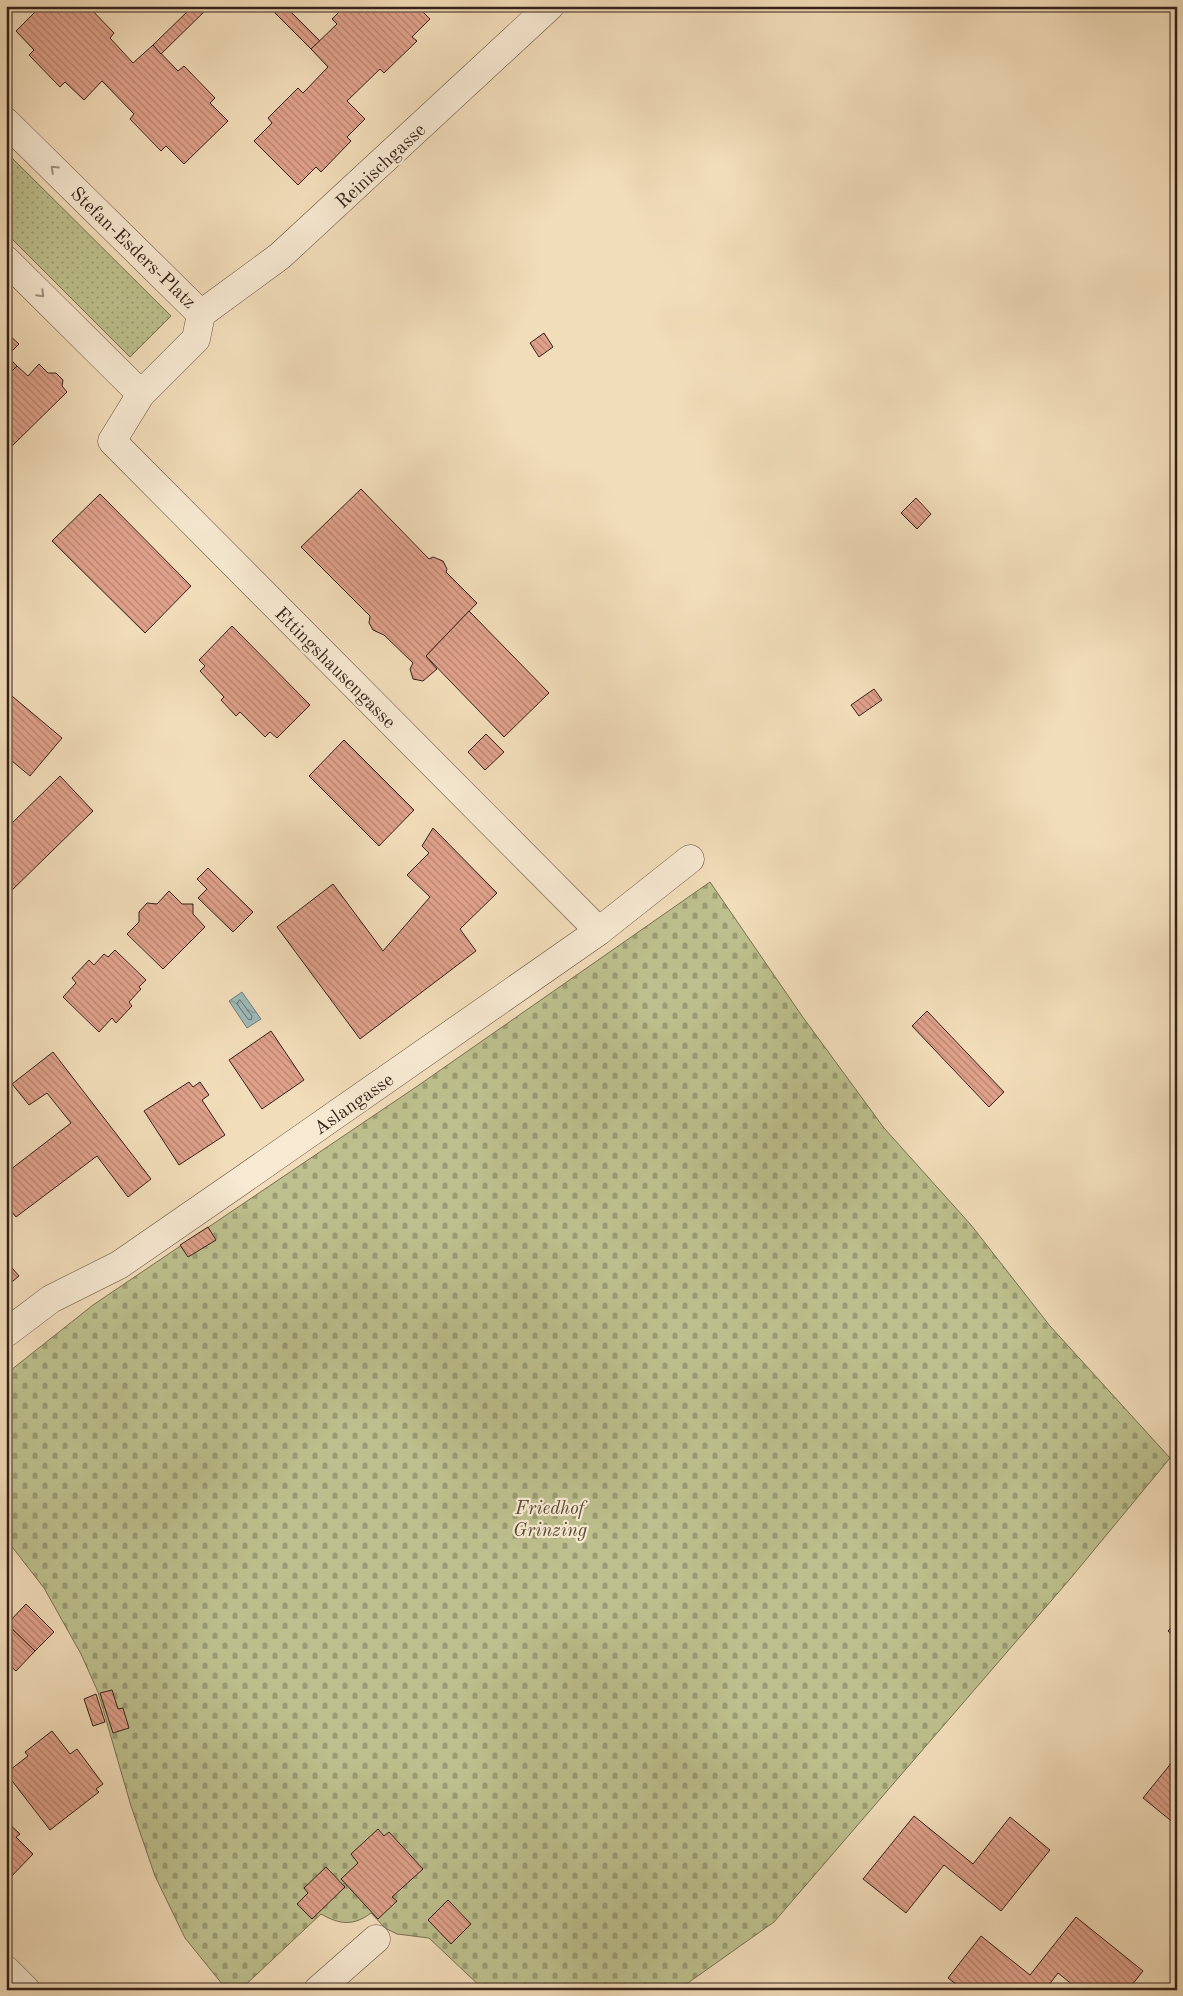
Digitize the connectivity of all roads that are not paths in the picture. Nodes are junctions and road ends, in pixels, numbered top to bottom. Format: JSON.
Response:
{"nodes":[{"id":1,"x":550,"y":6,"type":"edge"},
{"id":2,"x":6,"y":122,"type":"edge"},
{"id":3,"x":6,"y":260,"type":"edge"},
{"id":4,"x":201,"y":314,"type":"junction"},
{"id":5,"x":141,"y":394,"type":"junction"},
{"id":6,"x":690,"y":859,"type":"dead end"},
{"id":7,"x":600,"y":931,"type":"junction"},
{"id":8,"x":6,"y":1333,"type":"edge"},
{"id":9,"x":376,"y":1939,"type":"dead end"},
{"id":10,"x":6,"y":1970,"type":"edge"},
{"id":11,"x":26,"y":1990,"type":"edge"},
{"id":12,"x":318,"y":1990,"type":"edge"}],
"edges":[{"from":1,"to":4,"type":"street","name":"Reinischgasse"},
{"from":4,"to":2,"type":"street","name":"Stefan-Esders-Platz","one_way":true},
{"from":3,"to":5,"type":"street","one_way":true},
{"from":4,"to":5,"type":"street","name":"Stefan-Esders-Platz"},
{"from":5,"to":7,"type":"street","name":"Ettingshausengasse"},
{"from":6,"to":7,"type":"street","name":"Aslangasse"},
{"from":7,"to":8,"type":"street","name":"Aslangasse"},
{"from":9,"to":12,"type":"street"},
{"from":10,"to":11,"type":"street"}]}
